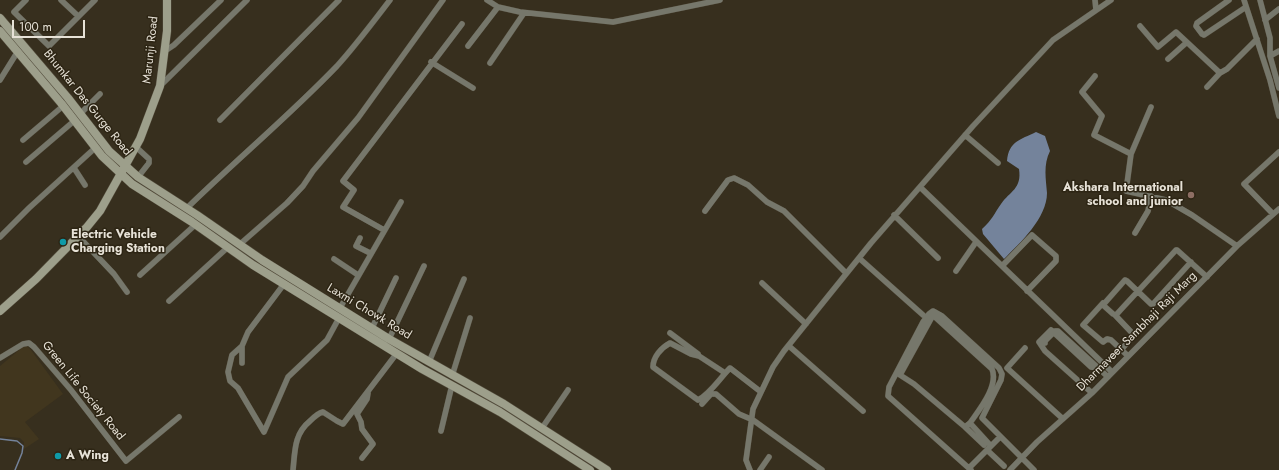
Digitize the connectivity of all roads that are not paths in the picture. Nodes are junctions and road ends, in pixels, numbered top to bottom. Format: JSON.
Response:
{"nodes":[{"id":1,"x":26,"y":0,"type":"edge"},
{"id":2,"x":61,"y":0,"type":"edge"},
{"id":3,"x":95,"y":0,"type":"edge"},
{"id":4,"x":221,"y":0,"type":"edge"},
{"id":5,"x":247,"y":0,"type":"edge"},
{"id":6,"x":339,"y":0,"type":"edge"},
{"id":7,"x":390,"y":0,"type":"edge"},
{"id":8,"x":443,"y":0,"type":"edge"},
{"id":9,"x":487,"y":0,"type":"edge"},
{"id":10,"x":720,"y":0,"type":"edge"},
{"id":11,"x":1095,"y":0,"type":"edge"},
{"id":12,"x":1111,"y":0,"type":"edge"},
{"id":13,"x":1229,"y":0,"type":"edge"},
{"id":14,"x":1244,"y":0,"type":"edge"},
{"id":15,"x":1260,"y":0,"type":"edge"},
{"id":16,"x":168,"y":1,"type":"edge"},
{"id":17,"x":498,"y":7,"type":"junction"},
{"id":18,"x":1246,"y":8,"type":"junction"},
{"id":19,"x":1279,"y":9,"type":"edge"},
{"id":20,"x":1096,"y":10,"type":"junction"},
{"id":21,"x":524,"y":13,"type":"junction"},
{"id":22,"x":78,"y":16,"type":"junction"},
{"id":23,"x":0,"y":18,"type":"edge"},
{"id":24,"x":1265,"y":20,"type":"junction"},
{"id":25,"x":462,"y":24,"type":"dead end"},
{"id":26,"x":1140,"y":26,"type":"dead end"},
{"id":27,"x":0,"y":31,"type":"edge"},
{"id":28,"x":1257,"y":39,"type":"junction"},
{"id":29,"x":1186,"y":43,"type":"junction"},
{"id":30,"x":468,"y":46,"type":"dead end"},
{"id":31,"x":165,"y":51,"type":"junction"},
{"id":32,"x":1279,"y":51,"type":"edge"},
{"id":33,"x":22,"y":52,"type":"junction"},
{"id":34,"x":1270,"y":56,"type":"junction"},
{"id":35,"x":1168,"y":59,"type":"dead end"},
{"id":36,"x":431,"y":62,"type":"junction"},
{"id":37,"x":490,"y":63,"type":"dead end"},
{"id":38,"x":1220,"y":73,"type":"junction"},
{"id":39,"x":1095,"y":76,"type":"dead end"},
{"id":40,"x":0,"y":80,"type":"edge"},
{"id":41,"x":160,"y":86,"type":"junction"},
{"id":42,"x":1207,"y":87,"type":"dead end"},
{"id":43,"x":473,"y":88,"type":"dead end"},
{"id":44,"x":1279,"y":88,"type":"edge"},
{"id":45,"x":100,"y":94,"type":"dead end"},
{"id":46,"x":70,"y":100,"type":"junction"},
{"id":47,"x":63,"y":106,"type":"junction"},
{"id":48,"x":1151,"y":107,"type":"dead end"},
{"id":49,"x":80,"y":114,"type":"junction"},
{"id":50,"x":1279,"y":116,"type":"edge"},
{"id":51,"x":220,"y":120,"type":"dead end"},
{"id":52,"x":74,"y":121,"type":"junction"},
{"id":53,"x":965,"y":135,"type":"junction"},
{"id":54,"x":23,"y":140,"type":"dead end"},
{"id":55,"x":136,"y":147,"type":"junction"},
{"id":56,"x":95,"y":148,"type":"junction"},
{"id":57,"x":1279,"y":152,"type":"edge"},
{"id":58,"x":1132,"y":154,"type":"junction"},
{"id":59,"x":26,"y":162,"type":"dead end"},
{"id":60,"x":998,"y":163,"type":"dead end"},
{"id":61,"x":124,"y":166,"type":"junction"},
{"id":62,"x":74,"y":168,"type":"junction"},
{"id":63,"x":119,"y":174,"type":"junction"},
{"id":64,"x":138,"y":178,"type":"junction"},
{"id":65,"x":85,"y":185,"type":"dead end"},
{"id":66,"x":920,"y":186,"type":"junction"},
{"id":67,"x":1151,"y":196,"type":"junction"},
{"id":68,"x":401,"y":202,"type":"dead end"},
{"id":69,"x":187,"y":208,"type":"junction"},
{"id":70,"x":1279,"y":209,"type":"edge"},
{"id":71,"x":705,"y":211,"type":"dead end"},
{"id":72,"x":1273,"y":214,"type":"junction"},
{"id":73,"x":894,"y":216,"type":"junction"},
{"id":74,"x":195,"y":225,"type":"junction"},
{"id":75,"x":384,"y":230,"type":"junction"},
{"id":76,"x":1135,"y":233,"type":"dead end"},
{"id":77,"x":78,"y":236,"type":"junction"},
{"id":78,"x":0,"y":237,"type":"edge"},
{"id":79,"x":360,"y":238,"type":"dead end"},
{"id":80,"x":976,"y":242,"type":"junction"},
{"id":81,"x":240,"y":246,"type":"junction"},
{"id":82,"x":1237,"y":246,"type":"junction"},
{"id":83,"x":227,"y":248,"type":"junction"},
{"id":84,"x":370,"y":253,"type":"junction"},
{"id":85,"x":236,"y":254,"type":"junction"},
{"id":86,"x":859,"y":258,"type":"junction"},
{"id":87,"x":938,"y":258,"type":"dead end"},
{"id":88,"x":334,"y":259,"type":"dead end"},
{"id":89,"x":1191,"y":262,"type":"junction"},
{"id":90,"x":424,"y":266,"type":"dead end"},
{"id":91,"x":1002,"y":266,"type":"junction"},
{"id":92,"x":956,"y":271,"type":"dead end"},
{"id":93,"x":846,"y":273,"type":"junction"},
{"id":94,"x":140,"y":275,"type":"dead end"},
{"id":95,"x":358,"y":275,"type":"junction"},
{"id":96,"x":1207,"y":276,"type":"junction"},
{"id":97,"x":396,"y":278,"type":"dead end"},
{"id":98,"x":464,"y":279,"type":"dead end"},
{"id":99,"x":762,"y":283,"type":"dead end"},
{"id":100,"x":284,"y":284,"type":"junction"},
{"id":101,"x":1027,"y":291,"type":"junction"},
{"id":102,"x":1138,"y":291,"type":"junction"},
{"id":103,"x":127,"y":292,"type":"dead end"},
{"id":104,"x":170,"y":301,"type":"dead end"},
{"id":105,"x":1103,"y":303,"type":"junction"},
{"id":106,"x":340,"y":308,"type":"junction"},
{"id":107,"x":0,"y":311,"type":"edge"},
{"id":108,"x":923,"y":315,"type":"dead end"},
{"id":109,"x":1115,"y":315,"type":"junction"},
{"id":110,"x":337,"y":317,"type":"junction"},
{"id":111,"x":470,"y":318,"type":"dead end"},
{"id":112,"x":806,"y":324,"type":"junction"},
{"id":113,"x":372,"y":328,"type":"junction"},
{"id":114,"x":1053,"y":332,"type":"junction"},
{"id":115,"x":670,"y":333,"type":"dead end"},
{"id":116,"x":389,"y":339,"type":"junction"},
{"id":117,"x":1045,"y":343,"type":"dead end"},
{"id":118,"x":242,"y":346,"type":"junction"},
{"id":119,"x":789,"y":346,"type":"junction"},
{"id":120,"x":1025,"y":348,"type":"dead end"},
{"id":121,"x":1121,"y":350,"type":"junction"},
{"id":122,"x":397,"y":353,"type":"junction"},
{"id":123,"x":700,"y":356,"type":"junction"},
{"id":124,"x":1128,"y":356,"type":"junction"},
{"id":125,"x":0,"y":358,"type":"edge"},
{"id":126,"x":429,"y":362,"type":"junction"},
{"id":127,"x":242,"y":363,"type":"dead end"},
{"id":128,"x":1112,"y":372,"type":"junction"},
{"id":129,"x":725,"y":373,"type":"junction"},
{"id":130,"x":449,"y":374,"type":"junction"},
{"id":131,"x":1108,"y":377,"type":"junction"},
{"id":132,"x":442,"y":380,"type":"junction"},
{"id":133,"x":452,"y":385,"type":"junction"},
{"id":134,"x":568,"y":390,"type":"dead end"},
{"id":135,"x":760,"y":392,"type":"junction"},
{"id":136,"x":368,"y":393,"type":"junction"},
{"id":137,"x":1092,"y":394,"type":"junction"},
{"id":138,"x":702,"y":404,"type":"dead end"},
{"id":139,"x":863,"y":411,"type":"dead end"},
{"id":140,"x":179,"y":417,"type":"dead end"},
{"id":141,"x":753,"y":420,"type":"junction"},
{"id":142,"x":1063,"y":420,"type":"junction"},
{"id":143,"x":968,"y":425,"type":"junction"},
{"id":144,"x":542,"y":428,"type":"junction"},
{"id":145,"x":441,"y":431,"type":"dead end"},
{"id":146,"x":1000,"y":437,"type":"junction"},
{"id":147,"x":987,"y":447,"type":"junction"},
{"id":148,"x":769,"y":457,"type":"dead end"},
{"id":149,"x":362,"y":458,"type":"dead end"},
{"id":150,"x":1021,"y":458,"type":"junction"},
{"id":151,"x":1004,"y":466,"type":"dead end"},
{"id":152,"x":970,"y":469,"type":"edge"},
{"id":153,"x":293,"y":470,"type":"edge"},
{"id":154,"x":590,"y":470,"type":"edge"},
{"id":155,"x":607,"y":470,"type":"edge"},
{"id":156,"x":750,"y":470,"type":"edge"},
{"id":157,"x":760,"y":470,"type":"edge"},
{"id":158,"x":822,"y":470,"type":"edge"},
{"id":159,"x":1010,"y":470,"type":"edge"},
{"id":160,"x":1034,"y":470,"type":"edge"}],
"edges":[{"from":1,"to":22,"type":"street"},
{"from":2,"to":22,"type":"street"},
{"from":3,"to":22,"type":"street"},
{"from":4,"to":31,"type":"street"},
{"from":5,"to":41,"type":"street"},
{"from":6,"to":51,"type":"street"},
{"from":7,"to":69,"type":"street"},
{"from":8,"to":81,"type":"street"},
{"from":9,"to":17,"type":"street"},
{"from":10,"to":21,"type":"street"},
{"from":11,"to":20,"type":"street"},
{"from":12,"to":20,"type":"street"},
{"from":13,"to":18,"type":"street"},
{"from":14,"to":18,"type":"street"},
{"from":15,"to":24,"type":"street"},
{"from":16,"to":31,"type":"main road","name":"Marunji Road"},
{"from":17,"to":21,"type":"street"},
{"from":17,"to":30,"type":"street"},
{"from":18,"to":28,"type":"street"},
{"from":19,"to":24,"type":"street"},
{"from":20,"to":53,"type":"street"},
{"from":21,"to":37,"type":"street"},
{"from":23,"to":33,"type":"main road","name":"Bhumkar Das Gurge Road"},
{"from":24,"to":34,"type":"street"},
{"from":25,"to":36,"type":"street"},
{"from":26,"to":29,"type":"street"},
{"from":27,"to":33,"type":"main road","name":"Bhumkar Das Gurge Road"},
{"from":28,"to":38,"type":"street"},
{"from":28,"to":50,"type":"street"},
{"from":29,"to":35,"type":"street"},
{"from":29,"to":38,"type":"street"},
{"from":31,"to":41,"type":"main road","name":"Marunji Road"},
{"from":32,"to":34,"type":"street"},
{"from":33,"to":40,"type":"street"},
{"from":33,"to":46,"type":"main road","name":"Bhumkar Das Gurge Road"},
{"from":33,"to":47,"type":"main road","name":"Bhumkar Das Gurge Road"},
{"from":34,"to":44,"type":"street"},
{"from":36,"to":43,"type":"street"},
{"from":36,"to":75,"type":"street"},
{"from":38,"to":42,"type":"street"},
{"from":39,"to":58,"type":"street"},
{"from":41,"to":55,"type":"main road","name":"Marunji Road"},
{"from":45,"to":49,"type":"street"},
{"from":46,"to":47,"type":"main road"},
{"from":46,"to":49,"type":"main road","name":"Bhumkar Das Gurge Road"},
{"from":47,"to":52,"type":"main road","name":"Bhumkar Das Gurge Road"},
{"from":47,"to":54,"type":"street"},
{"from":48,"to":58,"type":"street"},
{"from":49,"to":61,"type":"main road","name":"Bhumkar Das Gurge Road"},
{"from":52,"to":56,"type":"main road","name":"Bhumkar Das Gurge Road"},
{"from":52,"to":59,"type":"street"},
{"from":53,"to":60,"type":"street"},
{"from":53,"to":66,"type":"street"},
{"from":55,"to":61,"type":"main road","name":"Marunji Road"},
{"from":55,"to":64,"type":"street"},
{"from":56,"to":62,"type":"street"},
{"from":56,"to":63,"type":"main road","name":"Bhumkar Das Gurge Road"},
{"from":57,"to":72,"type":"street"},
{"from":58,"to":67,"type":"street"},
{"from":61,"to":63,"type":"main road","name":"Marunji Road"},
{"from":61,"to":64,"type":"main road","name":"Laxmi Chowk Road"},
{"from":62,"to":65,"type":"street"},
{"from":62,"to":78,"type":"street"},
{"from":63,"to":74,"type":"main road","name":"Laxmi Chowk Road"},
{"from":63,"to":77,"type":"main road","name":"Marunji Road"},
{"from":64,"to":69,"type":"main road","name":"Laxmi Chowk Road"},
{"from":66,"to":73,"type":"street"},
{"from":66,"to":80,"type":"street"},
{"from":67,"to":76,"type":"street"},
{"from":67,"to":82,"type":"street"},
{"from":68,"to":75,"type":"street"},
{"from":69,"to":81,"type":"main road","name":"Laxmi Chowk Road"},
{"from":70,"to":72,"type":"street","name":"Dharmaveer Sambhaji Raji Marg"},
{"from":71,"to":93,"type":"street"},
{"from":72,"to":82,"type":"street","name":"Dharmaveer Sambhaji Raji Marg"},
{"from":73,"to":86,"type":"street"},
{"from":73,"to":87,"type":"street"},
{"from":74,"to":83,"type":"main road","name":"Laxmi Chowk Road"},
{"from":74,"to":94,"type":"street"},
{"from":75,"to":84,"type":"street"},
{"from":77,"to":103,"type":"street"},
{"from":77,"to":107,"type":"main road","name":"Marunji Road"},
{"from":79,"to":84,"type":"street"},
{"from":80,"to":91,"type":"street"},
{"from":80,"to":92,"type":"street"},
{"from":81,"to":85,"type":"main road"},
{"from":81,"to":106,"type":"main road","name":"Laxmi Chowk Road"},
{"from":82,"to":96,"type":"street","name":"Dharmaveer Sambhaji Raji Marg"},
{"from":83,"to":85,"type":"main road","name":"Laxmi Chowk Road"},
{"from":83,"to":104,"type":"street"},
{"from":84,"to":95,"type":"street"},
{"from":85,"to":100,"type":"main road","name":"Laxmi Chowk Road"},
{"from":86,"to":93,"type":"street"},
{"from":86,"to":108,"type":"street"},
{"from":88,"to":95,"type":"street"},
{"from":89,"to":96,"type":"street"},
{"from":89,"to":102,"type":"street"},
{"from":89,"to":102,"type":"street"},
{"from":90,"to":116,"type":"street"},
{"from":91,"to":101,"type":"street"},
{"from":91,"to":101,"type":"street"},
{"from":93,"to":112,"type":"street"},
{"from":95,"to":106,"type":"street"},
{"from":96,"to":124,"type":"street","name":"Dharmaveer Sambhaji Raji Marg"},
{"from":97,"to":113,"type":"street"},
{"from":98,"to":126,"type":"street"},
{"from":99,"to":112,"type":"street"},
{"from":100,"to":110,"type":"main road","name":"Laxmi Chowk Road"},
{"from":100,"to":118,"type":"street"},
{"from":101,"to":128,"type":"street"},
{"from":102,"to":105,"type":"street"},
{"from":102,"to":109,"type":"street"},
{"from":105,"to":109,"type":"street"},
{"from":105,"to":121,"type":"street"},
{"from":106,"to":110,"type":"main road"},
{"from":106,"to":113,"type":"main road","name":"Laxmi Chowk Road"},
{"from":109,"to":121,"type":"street"},
{"from":110,"to":118,"type":"street"},
{"from":110,"to":122,"type":"main road","name":"Laxmi Chowk Road"},
{"from":111,"to":130,"type":"street"},
{"from":112,"to":119,"type":"street"},
{"from":113,"to":116,"type":"main road","name":"Laxmi Chowk Road"},
{"from":114,"to":117,"type":"street"},
{"from":114,"to":131,"type":"street"},
{"from":114,"to":137,"type":"street"},
{"from":115,"to":123,"type":"street"},
{"from":116,"to":126,"type":"main road","name":"Laxmi Chowk Road"},
{"from":118,"to":127,"type":"street"},
{"from":119,"to":135,"type":"street"},
{"from":119,"to":139,"type":"street"},
{"from":120,"to":142,"type":"street"},
{"from":121,"to":124,"type":"street"},
{"from":122,"to":132,"type":"main road","name":"Laxmi Chowk Road"},
{"from":122,"to":136,"type":"street"},
{"from":123,"to":129,"type":"street"},
{"from":123,"to":129,"type":"street"},
{"from":124,"to":128,"type":"street","name":"Dharmaveer Sambhaji Raji Marg"},
{"from":125,"to":140,"type":"street","name":"Green Life Society Road"},
{"from":126,"to":130,"type":"main road","name":"Laxmi Chowk Road"},
{"from":128,"to":131,"type":"street","name":"Dharmaveer Sambhaji Raji Marg"},
{"from":129,"to":135,"type":"street"},
{"from":130,"to":132,"type":"main road"},
{"from":130,"to":144,"type":"main road","name":"Laxmi Chowk Road"},
{"from":131,"to":137,"type":"street","name":"Dharmaveer Sambhaji Raji Marg"},
{"from":132,"to":133,"type":"main road","name":"Laxmi Chowk Road"},
{"from":133,"to":145,"type":"street"},
{"from":133,"to":154,"type":"main road","name":"Laxmi Chowk Road"},
{"from":134,"to":144,"type":"street"},
{"from":135,"to":141,"type":"street"},
{"from":136,"to":149,"type":"street"},
{"from":136,"to":153,"type":"street"},
{"from":137,"to":142,"type":"street","name":"Dharmaveer Sambhaji Raji Marg"},
{"from":138,"to":141,"type":"street"},
{"from":141,"to":156,"type":"street"},
{"from":141,"to":158,"type":"street"},
{"from":142,"to":150,"type":"street","name":"Dharmaveer Sambhaji Raji Marg"},
{"from":143,"to":143,"type":"street"},
{"from":143,"to":147,"type":"street"},
{"from":144,"to":155,"type":"main road","name":"Laxmi Chowk Road"},
{"from":146,"to":147,"type":"street"},
{"from":146,"to":150,"type":"street"},
{"from":146,"to":152,"type":"street"},
{"from":147,"to":151,"type":"street"},
{"from":147,"to":152,"type":"street"},
{"from":148,"to":157,"type":"street"},
{"from":150,"to":159,"type":"street","name":"Dharmaveer Sambhaji Raji Marg"},
{"from":150,"to":160,"type":"street"}]}
